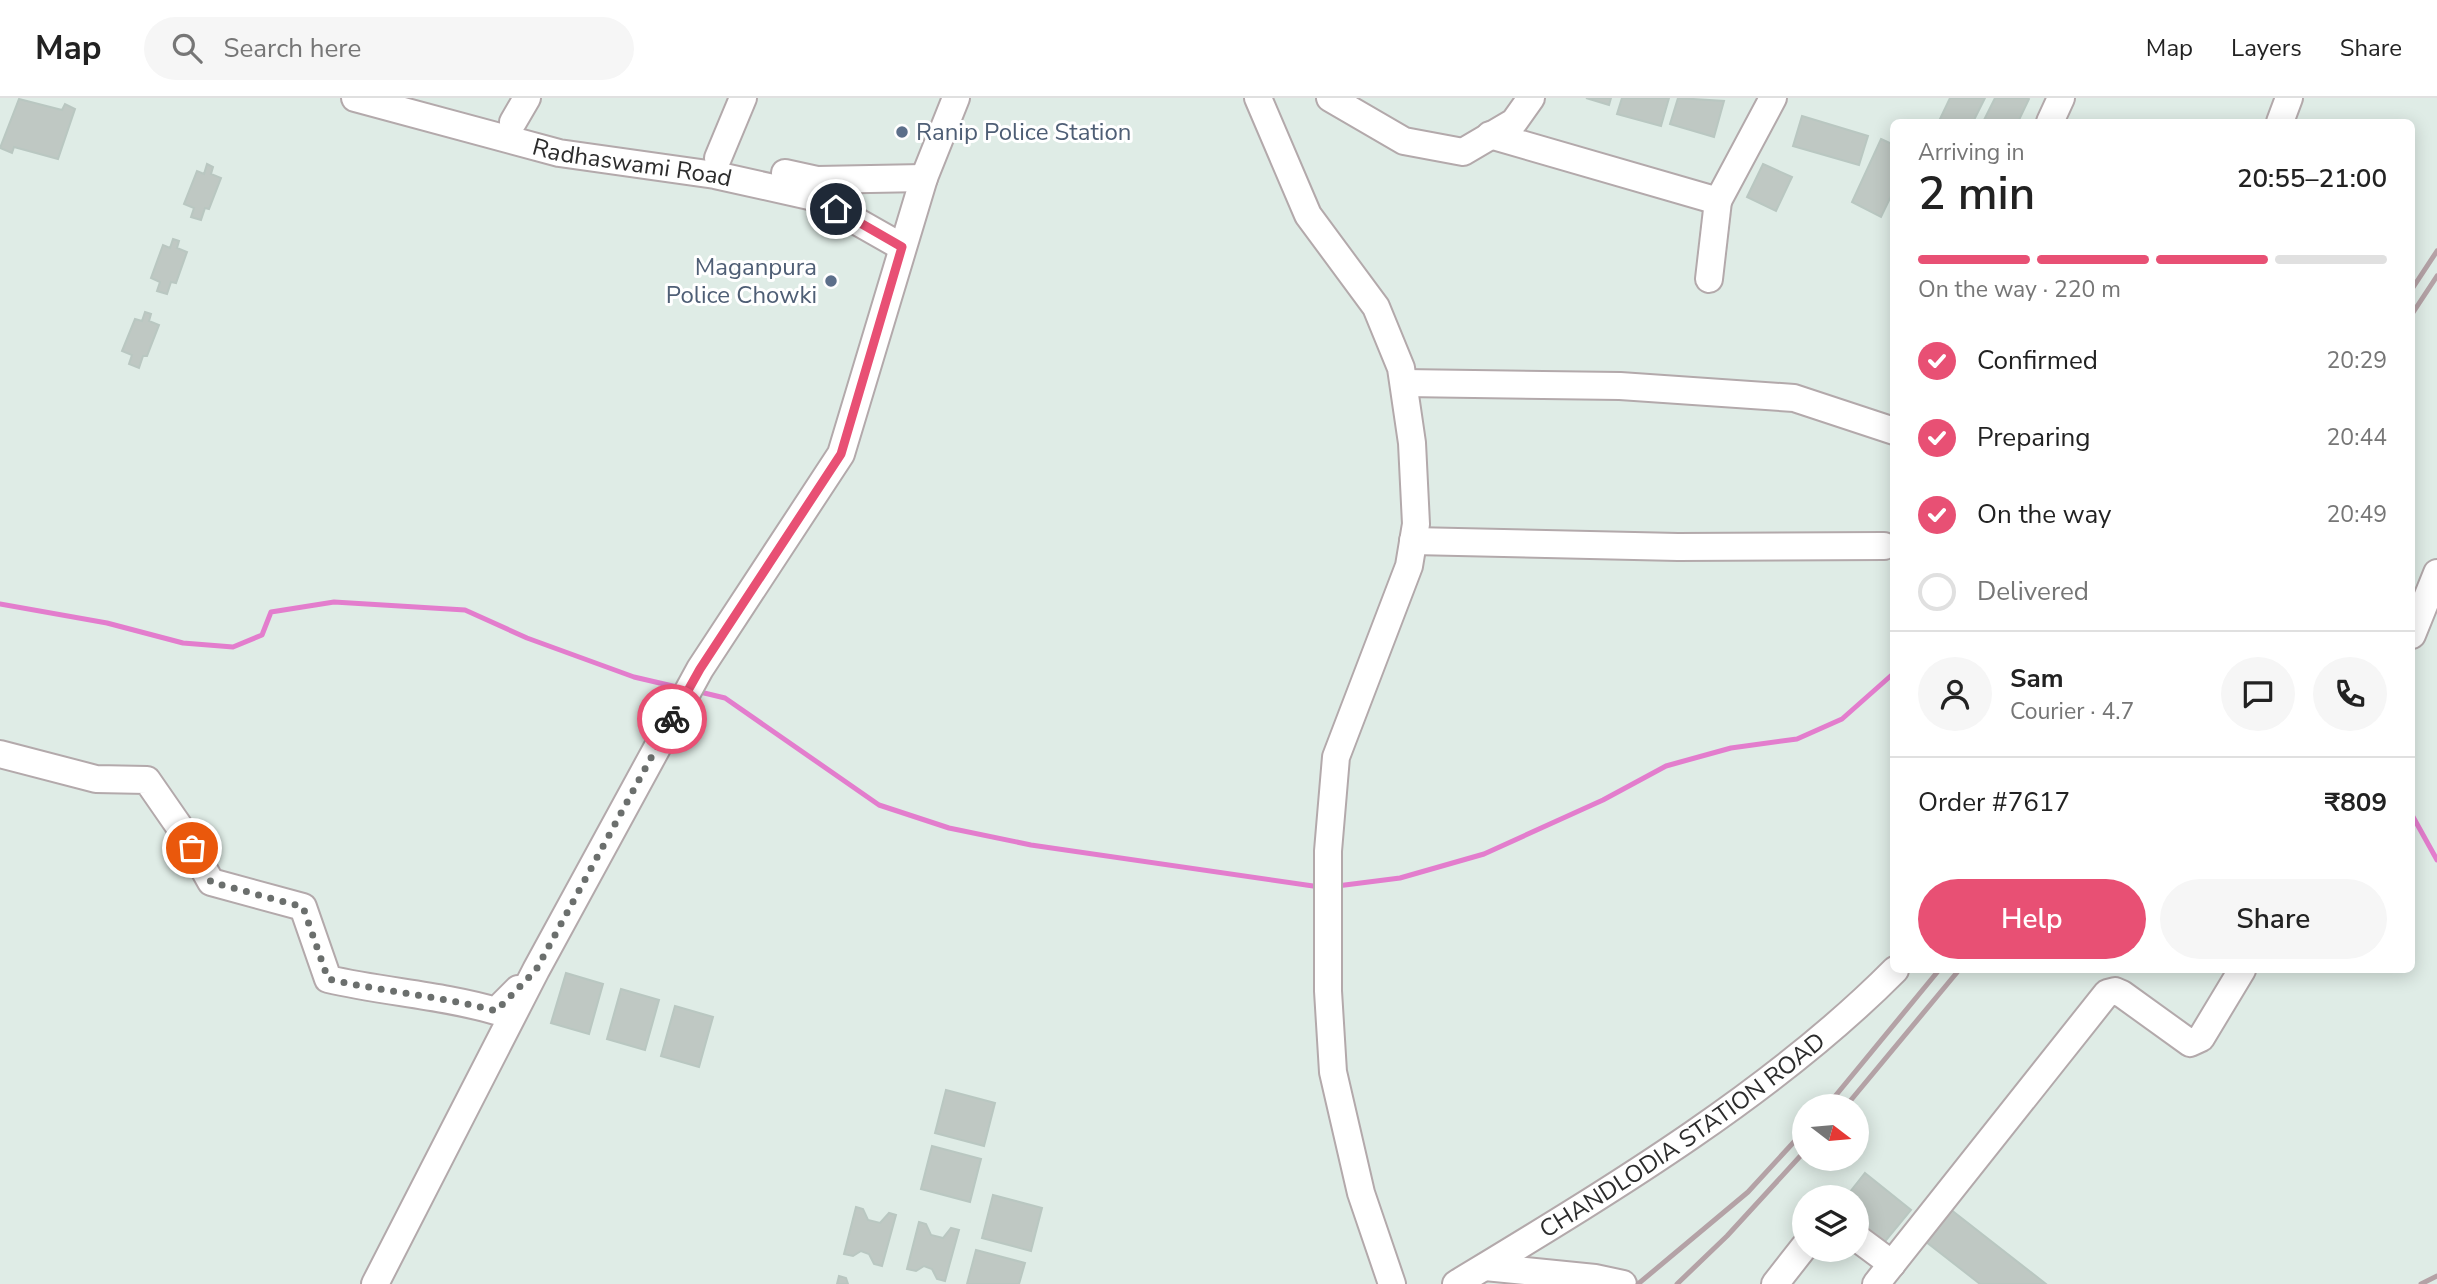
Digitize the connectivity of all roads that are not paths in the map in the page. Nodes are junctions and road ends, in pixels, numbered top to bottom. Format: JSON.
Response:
{"nodes":[{"id":1,"x":355,"y":98,"type":"edge"},
{"id":2,"x":428,"y":98,"type":"edge"},
{"id":3,"x":527,"y":98,"type":"edge"},
{"id":4,"x":744,"y":98,"type":"edge"},
{"id":5,"x":956,"y":98,"type":"edge"},
{"id":6,"x":1258,"y":98,"type":"edge"},
{"id":7,"x":1330,"y":98,"type":"edge"},
{"id":8,"x":1531,"y":98,"type":"edge"},
{"id":9,"x":1773,"y":98,"type":"edge"},
{"id":10,"x":2062,"y":98,"type":"edge"},
{"id":11,"x":2290,"y":98,"type":"edge"},
{"id":12,"x":2052,"y":119,"type":"edge"},
{"id":13,"x":2281,"y":119,"type":"edge"},
{"id":14,"x":513,"y":122,"type":"junction"},
{"id":15,"x":1490,"y":135,"type":"junction"},
{"id":16,"x":718,"y":158,"type":"junction"},
{"id":17,"x":924,"y":178,"type":"junction"},
{"id":18,"x":1718,"y":201,"type":"junction"},
{"id":19,"x":902,"y":247,"type":"junction"},
{"id":20,"x":1709,"y":279,"type":"dead end"},
{"id":21,"x":1404,"y":383,"type":"junction"},
{"id":22,"x":1890,"y":429,"type":"edge"},
{"id":23,"x":1413,"y":541,"type":"junction"},
{"id":24,"x":1884,"y":546,"type":"dead end"},
{"id":25,"x":2437,"y":573,"type":"edge"},
{"id":26,"x":2415,"y":628,"type":"edge"},
{"id":27,"x":0,"y":754,"type":"edge"},
{"id":28,"x":536,"y":970,"type":"junction"},
{"id":29,"x":1892,"y":973,"type":"edge"},
{"id":30,"x":2240,"y":973,"type":"edge"},
{"id":31,"x":1869,"y":1254,"type":"edge"},
{"id":32,"x":1792,"y":1262,"type":"edge"},
{"id":33,"x":1485,"y":1267,"type":"junction"},
{"id":34,"x":1884,"y":1274,"type":"edge"},
{"id":35,"x":375,"y":1284,"type":"edge"},
{"id":36,"x":1392,"y":1284,"type":"edge"},
{"id":37,"x":1456,"y":1284,"type":"edge"},
{"id":38,"x":1623,"y":1284,"type":"edge"},
{"id":39,"x":1775,"y":1284,"type":"edge"}],
"edges":[{"from":1,"to":19,"type":"street","name":"Radhaswami Road"},
{"from":2,"to":14,"type":"street","name":"Radhaswami Road"},
{"from":3,"to":14,"type":"street"},
{"from":4,"to":16,"type":"street"},
{"from":5,"to":17,"type":"street"},
{"from":6,"to":21,"type":"street"},
{"from":7,"to":15,"type":"street"},
{"from":8,"to":15,"type":"street"},
{"from":9,"to":18,"type":"street"},
{"from":10,"to":12,"type":"street"},
{"from":11,"to":13,"type":"street"},
{"from":14,"to":16,"type":"street","name":"Radhaswami Road"},
{"from":15,"to":18,"type":"street"},
{"from":16,"to":17,"type":"street","name":"Radhaswami Road"},
{"from":17,"to":19,"type":"street"},
{"from":18,"to":20,"type":"street"},
{"from":19,"to":28,"type":"street"},
{"from":21,"to":22,"type":"street"},
{"from":21,"to":23,"type":"street"},
{"from":23,"to":24,"type":"street"},
{"from":23,"to":36,"type":"street"},
{"from":25,"to":26,"type":"street"},
{"from":27,"to":28,"type":"street"},
{"from":28,"to":35,"type":"street"},
{"from":29,"to":33,"type":"street","name":"CHANDLODIA STATION ROAD"},
{"from":30,"to":34,"type":"street"},
{"from":31,"to":34,"type":"street"},
{"from":32,"to":39,"type":"street"},
{"from":33,"to":37,"type":"street","name":"CHANDLODIA STATION ROAD"},
{"from":33,"to":38,"type":"street"}]}
